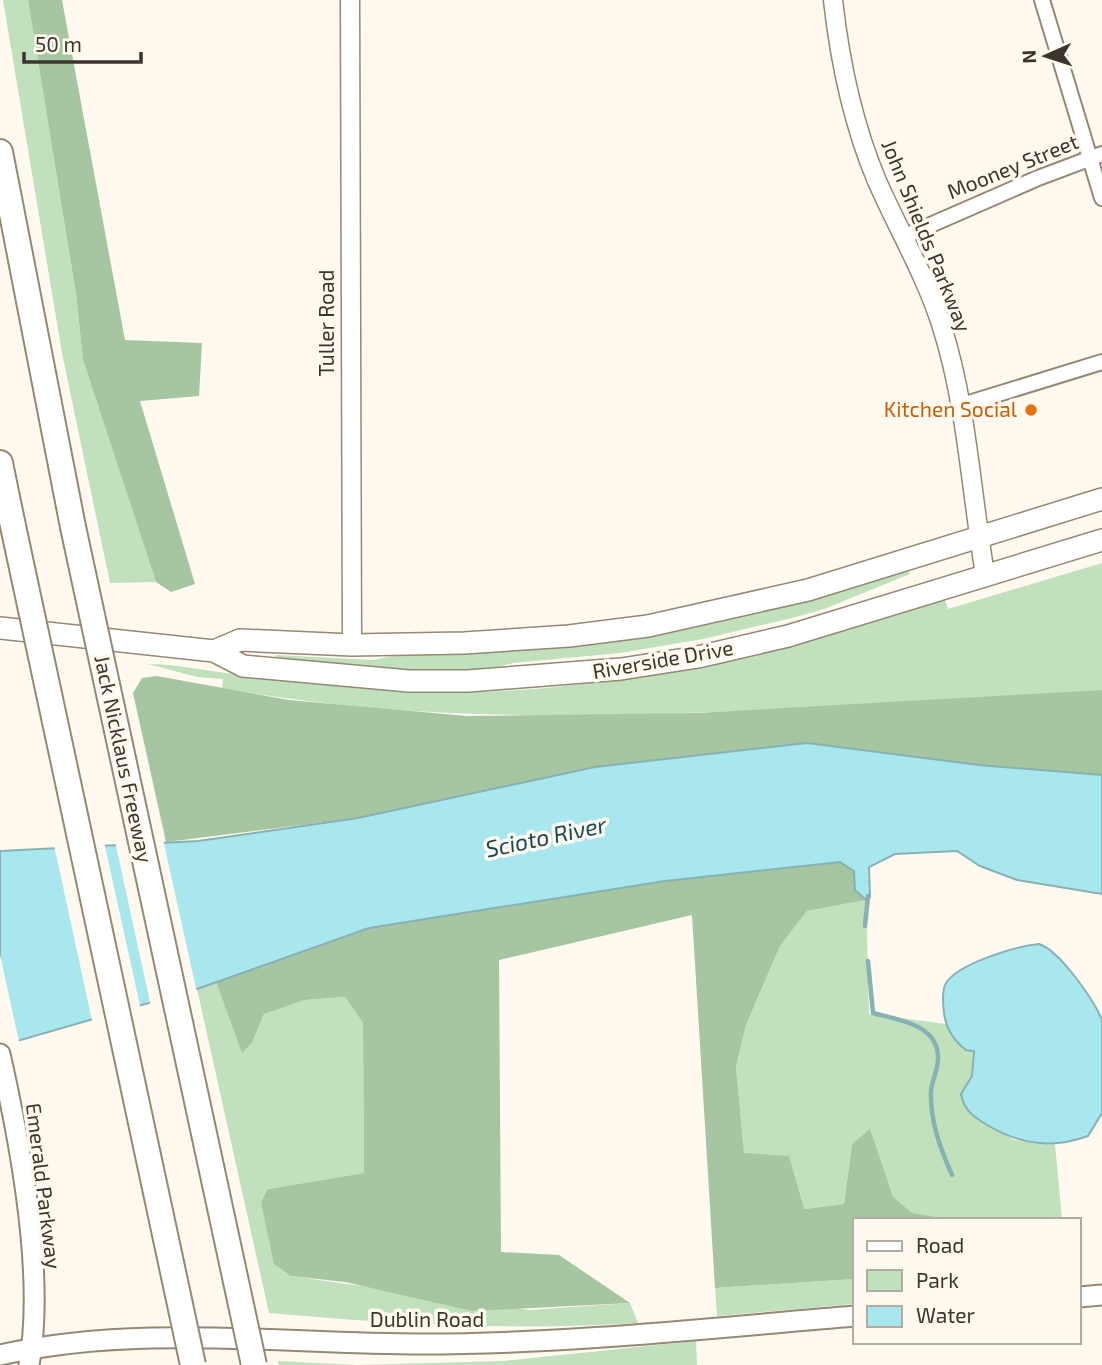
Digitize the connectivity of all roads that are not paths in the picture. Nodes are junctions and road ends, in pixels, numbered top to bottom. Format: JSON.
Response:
{"nodes":[{"id":1,"x":349,"y":0,"type":"edge"},
{"id":2,"x":833,"y":0,"type":"edge"},
{"id":3,"x":1042,"y":0,"type":"edge"},
{"id":4,"x":0,"y":152,"type":"edge"},
{"id":5,"x":1096,"y":156,"type":"edge"},
{"id":6,"x":1102,"y":198,"type":"edge"},
{"id":7,"x":903,"y":237,"type":"junction"},
{"id":8,"x":1102,"y":362,"type":"edge"},
{"id":9,"x":959,"y":406,"type":"junction"},
{"id":10,"x":0,"y":463,"type":"edge"},
{"id":11,"x":1102,"y":499,"type":"edge"},
{"id":12,"x":978,"y":536,"type":"junction"},
{"id":13,"x":1102,"y":540,"type":"edge"},
{"id":14,"x":985,"y":574,"type":"junction"},
{"id":15,"x":0,"y":628,"type":"edge"},
{"id":16,"x":352,"y":645,"type":"junction"},
{"id":17,"x":214,"y":651,"type":"junction"},
{"id":18,"x":0,"y":1054,"type":"edge"},
{"id":19,"x":1102,"y":1295,"type":"edge"},
{"id":20,"x":1081,"y":1297,"type":"edge"},
{"id":21,"x":853,"y":1316,"type":"edge"},
{"id":22,"x":0,"y":1354,"type":"edge"},
{"id":23,"x":30,"y":1356,"type":"edge"},
{"id":24,"x":193,"y":1365,"type":"edge"},
{"id":25,"x":254,"y":1365,"type":"edge"}],
"edges":[{"from":1,"to":16,"type":"street","name":"Tuller Road"},
{"from":2,"to":7,"type":"street","name":"John Shields Parkway"},
{"from":3,"to":5,"type":"street"},
{"from":4,"to":25,"type":"highway","name":"Jack Nicklaus Freeway","bridge":true},
{"from":5,"to":6,"type":"street"},
{"from":5,"to":7,"type":"street","name":"Mooney Street"},
{"from":7,"to":9,"type":"street","name":"John Shields Parkway"},
{"from":8,"to":9,"type":"street"},
{"from":9,"to":12,"type":"street","name":"John Shields Parkway"},
{"from":10,"to":24,"type":"highway","bridge":true},
{"from":11,"to":12,"type":"main road","name":"Riverside Drive"},
{"from":12,"to":14,"type":"street","name":"John Shields Parkway"},
{"from":12,"to":16,"type":"main road","name":"Riverside Drive"},
{"from":13,"to":14,"type":"main road","name":"Riverside Drive"},
{"from":14,"to":17,"type":"main road","name":"Riverside Drive"},
{"from":15,"to":17,"type":"main road","name":"Riverside Drive"},
{"from":16,"to":17,"type":"main road","name":"Riverside Drive"},
{"from":18,"to":23,"type":"main road","name":"Emerald Parkway"},
{"from":19,"to":20,"type":"main road"},
{"from":21,"to":23,"type":"main road","name":"Dublin Road"},
{"from":22,"to":23,"type":"main road","name":"Dublin Road"}]}
